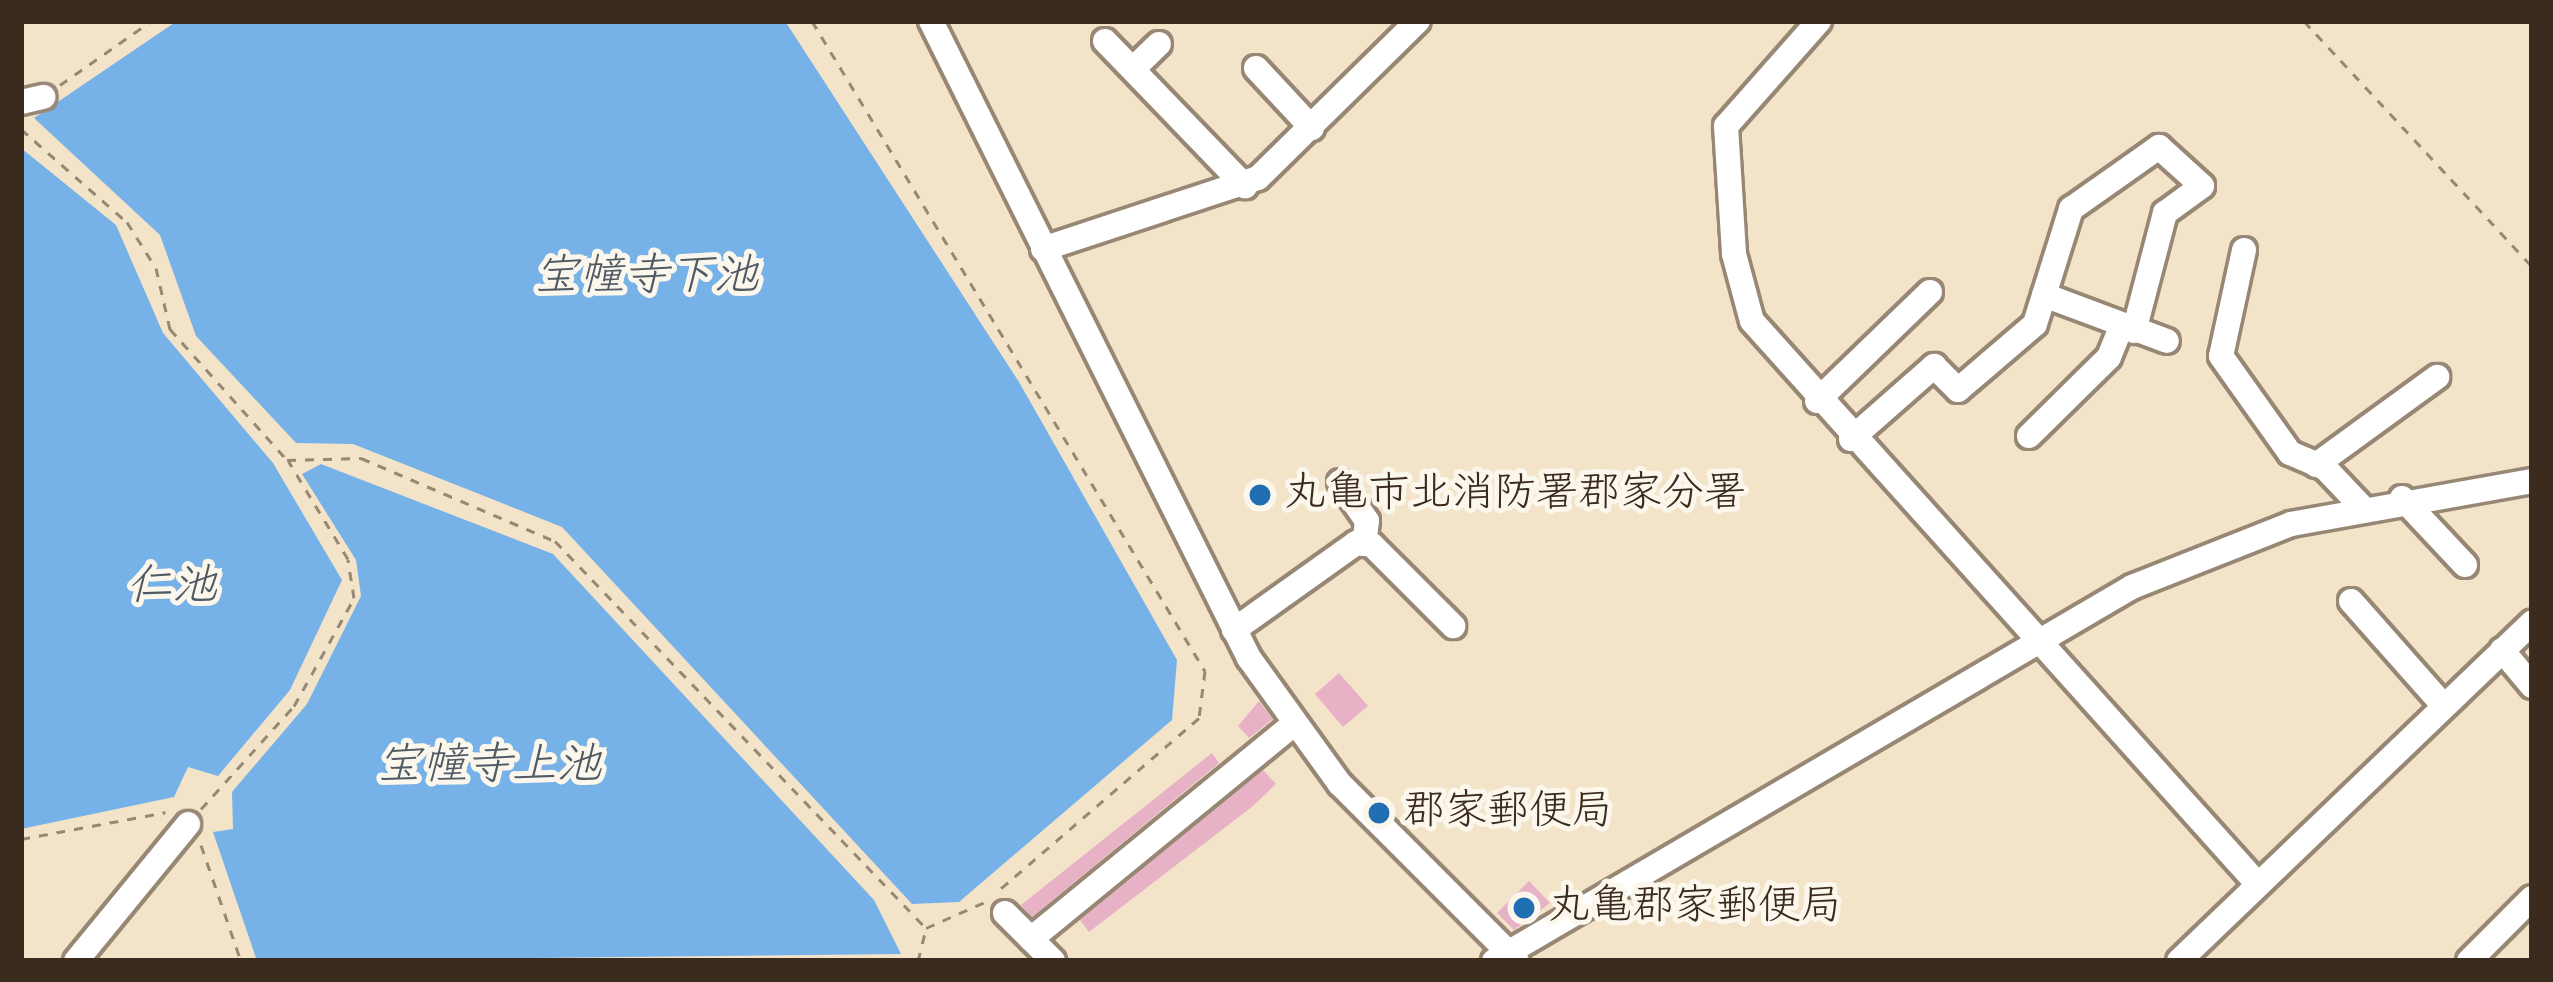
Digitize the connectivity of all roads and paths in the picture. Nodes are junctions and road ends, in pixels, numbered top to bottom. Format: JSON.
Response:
{"nodes":[{"id":1,"x":152,"y":21,"type":"edge"},
{"id":2,"x":812,"y":21,"type":"edge"},
{"id":3,"x":931,"y":21,"type":"edge"},
{"id":4,"x":1418,"y":21,"type":"edge"},
{"id":5,"x":1819,"y":21,"type":"edge"},
{"id":6,"x":2304,"y":21,"type":"edge"},
{"id":7,"x":1106,"y":41,"type":"dead end"},
{"id":8,"x":1159,"y":44,"type":"dead end"},
{"id":9,"x":1256,"y":68,"type":"dead end"},
{"id":10,"x":1133,"y":69,"type":"junction"},
{"id":11,"x":32,"y":100,"type":"edge"},
{"id":12,"x":1312,"y":128,"type":"junction"},
{"id":13,"x":21,"y":129,"type":"edge"},
{"id":14,"x":1245,"y":185,"type":"junction"},
{"id":15,"x":1042,"y":249,"type":"junction"},
{"id":16,"x":2244,"y":250,"type":"dead end"},
{"id":17,"x":2532,"y":266,"type":"edge"},
{"id":18,"x":1930,"y":292,"type":"dead end"},
{"id":19,"x":2044,"y":295,"type":"junction"},
{"id":20,"x":2128,"y":329,"type":"junction"},
{"id":21,"x":2167,"y":341,"type":"dead end"},
{"id":22,"x":2437,"y":376,"type":"dead end"},
{"id":23,"x":1817,"y":401,"type":"junction"},
{"id":24,"x":2030,"y":436,"type":"dead end"},
{"id":25,"x":1851,"y":439,"type":"junction"},
{"id":26,"x":287,"y":460,"type":"junction"},
{"id":27,"x":2316,"y":465,"type":"junction"},
{"id":28,"x":2532,"y":481,"type":"edge"},
{"id":29,"x":1340,"y":482,"type":"dead end"},
{"id":30,"x":2402,"y":498,"type":"junction"},
{"id":31,"x":2361,"y":506,"type":"junction"},
{"id":32,"x":1364,"y":544,"type":"junction"},
{"id":33,"x":2465,"y":565,"type":"dead end"},
{"id":34,"x":2351,"y":601,"type":"dead end"},
{"id":35,"x":2532,"y":622,"type":"edge"},
{"id":36,"x":1453,"y":626,"type":"dead end"},
{"id":37,"x":1234,"y":630,"type":"junction"},
{"id":38,"x":2036,"y":639,"type":"junction"},
{"id":39,"x":2502,"y":650,"type":"junction"},
{"id":40,"x":2532,"y":686,"type":"edge"},
{"id":41,"x":2443,"y":705,"type":"junction"},
{"id":42,"x":1292,"y":725,"type":"junction"},
{"id":43,"x":188,"y":824,"type":"joint"},
{"id":44,"x":2254,"y":881,"type":"junction"},
{"id":45,"x":2532,"y":898,"type":"edge"},
{"id":46,"x":1005,"y":913,"type":"dead end"},
{"id":47,"x":926,"y":928,"type":"junction"},
{"id":48,"x":1031,"y":939,"type":"junction"},
{"id":49,"x":1506,"y":958,"type":"edge"},
{"id":50,"x":76,"y":961,"type":"edge"},
{"id":51,"x":918,"y":961,"type":"edge"},
{"id":52,"x":1053,"y":961,"type":"edge"},
{"id":53,"x":2180,"y":961,"type":"edge"},
{"id":54,"x":2469,"y":961,"type":"edge"}],
"edges":[{"from":1,"to":11,"type":"path"},
{"from":2,"to":47,"type":"path"},
{"from":3,"to":15,"type":"street"},
{"from":4,"to":12,"type":"street"},
{"from":5,"to":23,"type":"street"},
{"from":6,"to":17,"type":"path"},
{"from":7,"to":10,"type":"street"},
{"from":8,"to":10,"type":"street"},
{"from":9,"to":12,"type":"street"},
{"from":10,"to":14,"type":"street"},
{"from":12,"to":14,"type":"street"},
{"from":13,"to":26,"type":"path"},
{"from":14,"to":15,"type":"street"},
{"from":15,"to":37,"type":"street"},
{"from":16,"to":27,"type":"street"},
{"from":18,"to":23,"type":"street"},
{"from":19,"to":20,"type":"street"},
{"from":19,"to":20,"type":"street"},
{"from":19,"to":25,"type":"street"},
{"from":20,"to":21,"type":"street"},
{"from":20,"to":24,"type":"street"},
{"from":22,"to":27,"type":"street"},
{"from":23,"to":25,"type":"street"},
{"from":25,"to":38,"type":"street"},
{"from":26,"to":43,"type":"path"},
{"from":26,"to":47,"type":"path"},
{"from":27,"to":31,"type":"street"},
{"from":28,"to":30,"type":"street"},
{"from":29,"to":32,"type":"street"},
{"from":30,"to":31,"type":"street"},
{"from":30,"to":33,"type":"street"},
{"from":31,"to":38,"type":"street"},
{"from":32,"to":36,"type":"street"},
{"from":32,"to":37,"type":"street"},
{"from":34,"to":41,"type":"street"},
{"from":35,"to":39,"type":"street"},
{"from":37,"to":42,"type":"street"},
{"from":38,"to":44,"type":"street"},
{"from":38,"to":49,"type":"street"},
{"from":39,"to":40,"type":"street"},
{"from":39,"to":41,"type":"street"},
{"from":41,"to":44,"type":"street"},
{"from":42,"to":48,"type":"street"},
{"from":42,"to":49,"type":"street"},
{"from":43,"to":50,"type":"street"},
{"from":44,"to":53,"type":"street"},
{"from":45,"to":54,"type":"street"},
{"from":46,"to":48,"type":"street"},
{"from":47,"to":51,"type":"path"},
{"from":48,"to":52,"type":"street"}]}
